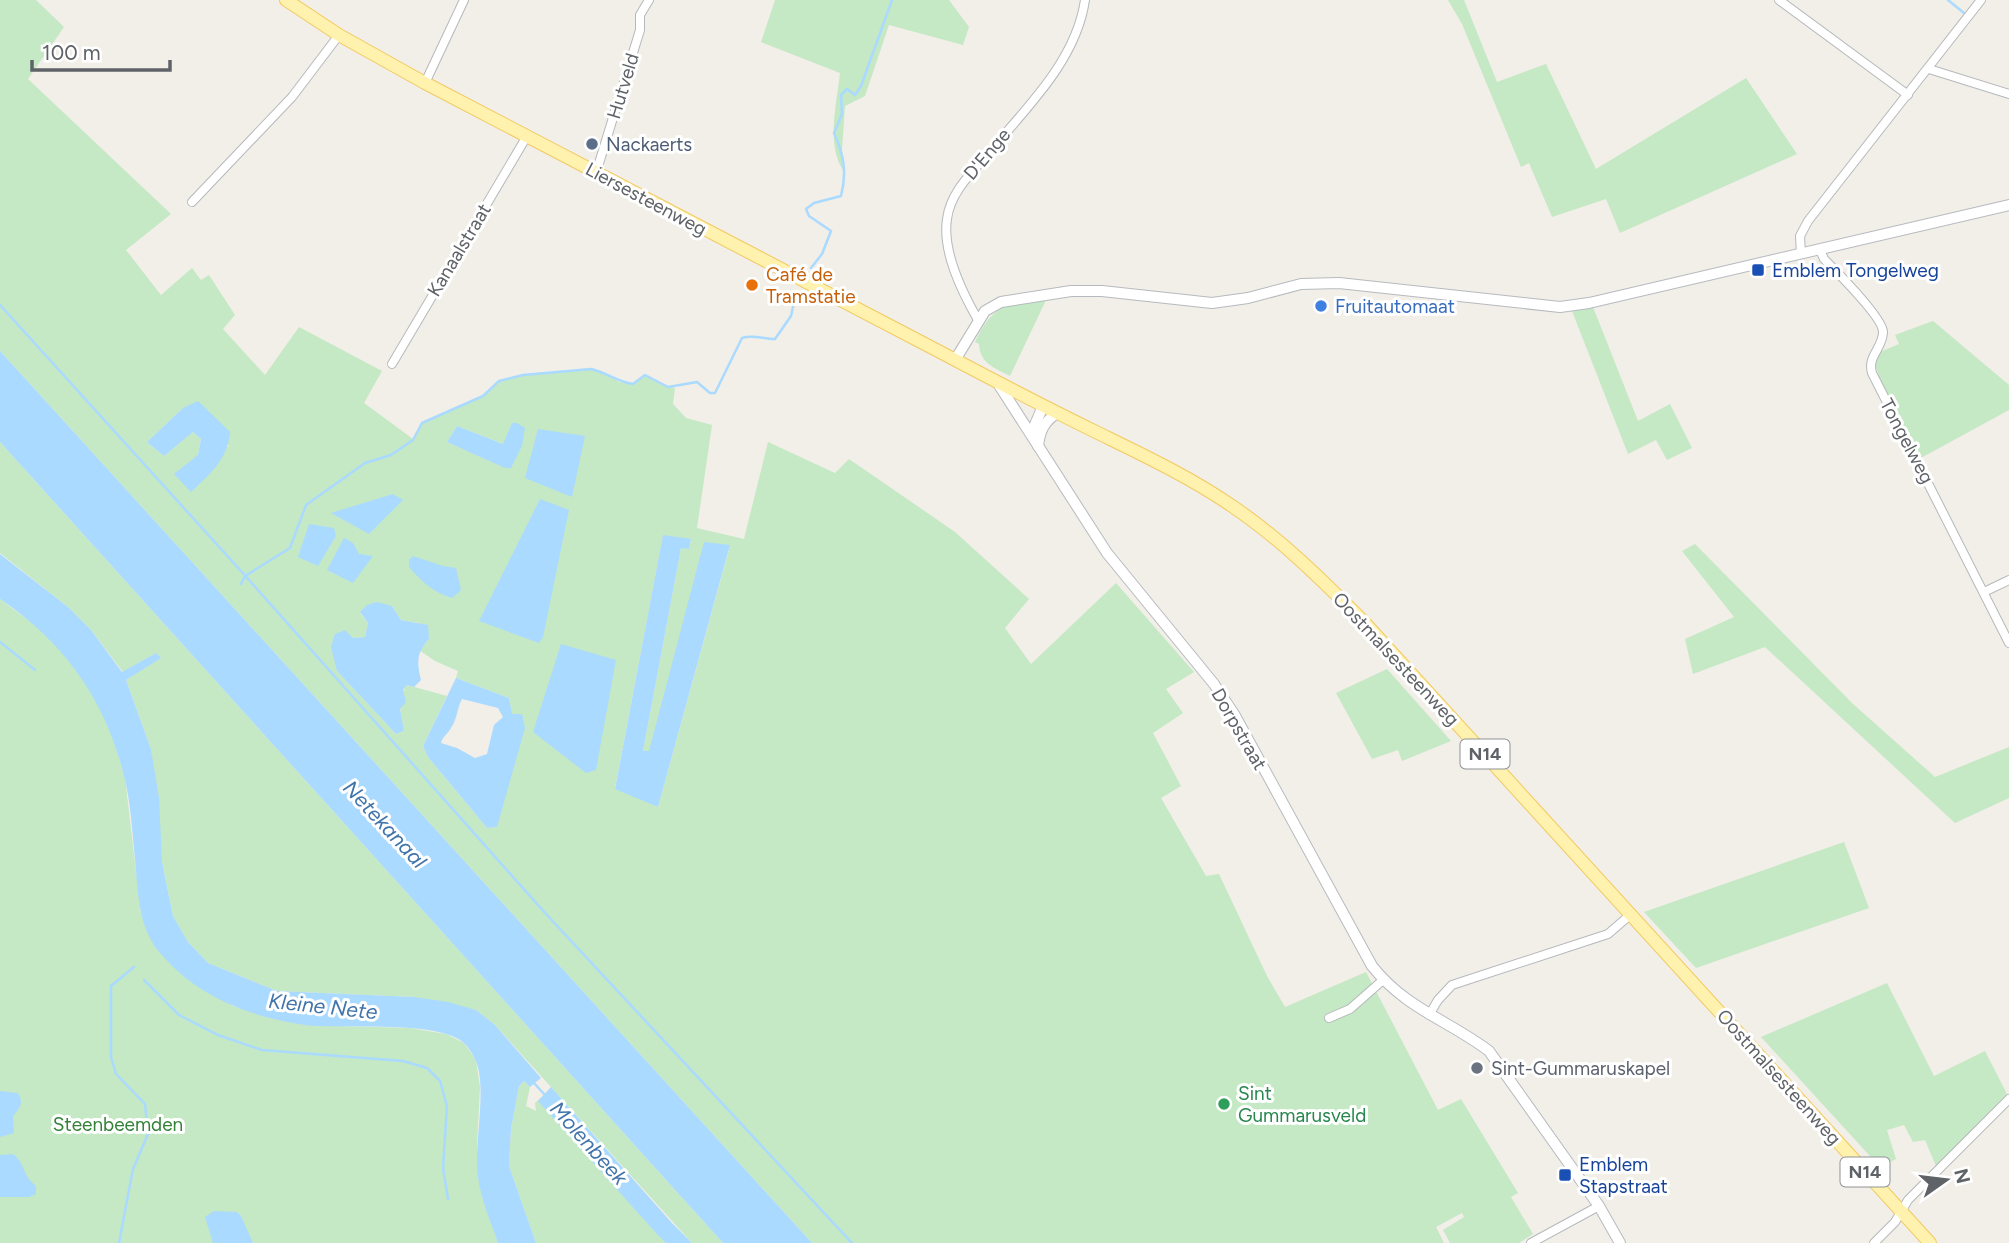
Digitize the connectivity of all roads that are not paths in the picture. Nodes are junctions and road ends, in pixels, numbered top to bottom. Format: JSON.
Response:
{"nodes":[{"id":1,"x":286,"y":0,"type":"edge"},
{"id":2,"x":464,"y":0,"type":"edge"},
{"id":3,"x":649,"y":0,"type":"edge"},
{"id":4,"x":1085,"y":0,"type":"edge"},
{"id":5,"x":1779,"y":0,"type":"edge"},
{"id":6,"x":1982,"y":0,"type":"edge"},
{"id":7,"x":339,"y":36,"type":"junction"},
{"id":8,"x":1928,"y":69,"type":"junction"},
{"id":9,"x":425,"y":83,"type":"junction"},
{"id":10,"x":2009,"y":94,"type":"edge"},
{"id":11,"x":1908,"y":95,"type":"junction"},
{"id":12,"x":527,"y":136,"type":"junction"},
{"id":13,"x":596,"y":173,"type":"junction"},
{"id":14,"x":192,"y":202,"type":"dead end"},
{"id":15,"x":2009,"y":205,"type":"edge"},
{"id":16,"x":1821,"y":250,"type":"junction"},
{"id":17,"x":1801,"y":254,"type":"junction"},
{"id":18,"x":978,"y":320,"type":"junction"},
{"id":19,"x":955,"y":360,"type":"junction"},
{"id":20,"x":392,"y":364,"type":"dead end"},
{"id":21,"x":999,"y":385,"type":"junction"},
{"id":22,"x":1043,"y":406,"type":"junction"},
{"id":23,"x":1057,"y":413,"type":"junction"},
{"id":24,"x":1031,"y":434,"type":"junction"},
{"id":25,"x":1038,"y":446,"type":"junction"},
{"id":26,"x":2009,"y":580,"type":"edge"},
{"id":27,"x":1984,"y":592,"type":"junction"},
{"id":28,"x":2009,"y":643,"type":"edge"},
{"id":29,"x":1630,"y":915,"type":"junction"},
{"id":30,"x":1383,"y":980,"type":"junction"},
{"id":31,"x":1429,"y":1015,"type":"junction"},
{"id":32,"x":1329,"y":1018,"type":"dead end"},
{"id":33,"x":2009,"y":1099,"type":"edge"},
{"id":34,"x":1599,"y":1206,"type":"junction"},
{"id":35,"x":1901,"y":1212,"type":"junction"},
{"id":36,"x":1531,"y":1243,"type":"edge"},
{"id":37,"x":1620,"y":1243,"type":"edge"},
{"id":38,"x":1874,"y":1243,"type":"edge"},
{"id":39,"x":1930,"y":1243,"type":"edge"}],
"edges":[{"from":1,"to":7,"type":"main road","name":"Liersesteenweg","number":"N14"},
{"from":2,"to":9,"type":"street"},
{"from":3,"to":13,"type":"street","name":"Hutveld"},
{"from":4,"to":18,"type":"street","name":"D'Enge"},
{"from":5,"to":11,"type":"street"},
{"from":6,"to":8,"type":"street"},
{"from":7,"to":9,"type":"main road","name":"Liersesteenweg","number":"N14"},
{"from":7,"to":14,"type":"street"},
{"from":8,"to":10,"type":"street"},
{"from":8,"to":11,"type":"street"},
{"from":9,"to":12,"type":"main road","name":"Liersesteenweg","number":"N14"},
{"from":11,"to":17,"type":"street"},
{"from":12,"to":13,"type":"main road","name":"Liersesteenweg","number":"N14"},
{"from":12,"to":20,"type":"street","name":"Kanaalstraat"},
{"from":13,"to":19,"type":"main road","name":"Liersesteenweg","number":"N14"},
{"from":15,"to":16,"type":"street"},
{"from":16,"to":17,"type":"street"},
{"from":16,"to":27,"type":"street","name":"Tongelweg"},
{"from":17,"to":18,"type":"street"},
{"from":18,"to":19,"type":"street"},
{"from":19,"to":21,"type":"main road","name":"Oostmalsesteenweg","number":"N14"},
{"from":21,"to":22,"type":"main road","name":"Oostmalsesteenweg","number":"N14"},
{"from":21,"to":24,"type":"street","name":"Dorpstraat"},
{"from":22,"to":23,"type":"main road","name":"Oostmalsesteenweg","number":"N14"},
{"from":22,"to":24,"type":"street"},
{"from":23,"to":25,"type":"street"},
{"from":23,"to":29,"type":"main road","name":"Oostmalsesteenweg","number":"N14"},
{"from":24,"to":25,"type":"street","name":"Dorpstraat"},
{"from":25,"to":30,"type":"street","name":"Dorpstraat"},
{"from":26,"to":27,"type":"street"},
{"from":27,"to":28,"type":"street","name":"Tongelweg"},
{"from":29,"to":31,"type":"street"},
{"from":29,"to":35,"type":"main road","name":"Oostmalsesteenweg","number":"N14"},
{"from":30,"to":31,"type":"street","name":"Dorpstraat"},
{"from":30,"to":32,"type":"street"},
{"from":31,"to":34,"type":"street","name":"Dorpstraat"},
{"from":33,"to":35,"type":"street"},
{"from":34,"to":36,"type":"street"},
{"from":34,"to":37,"type":"street","name":"Dorpstraat"},
{"from":35,"to":38,"type":"street"},
{"from":35,"to":39,"type":"main road","name":"Oostmalsesteenweg","number":"N14"}]}
